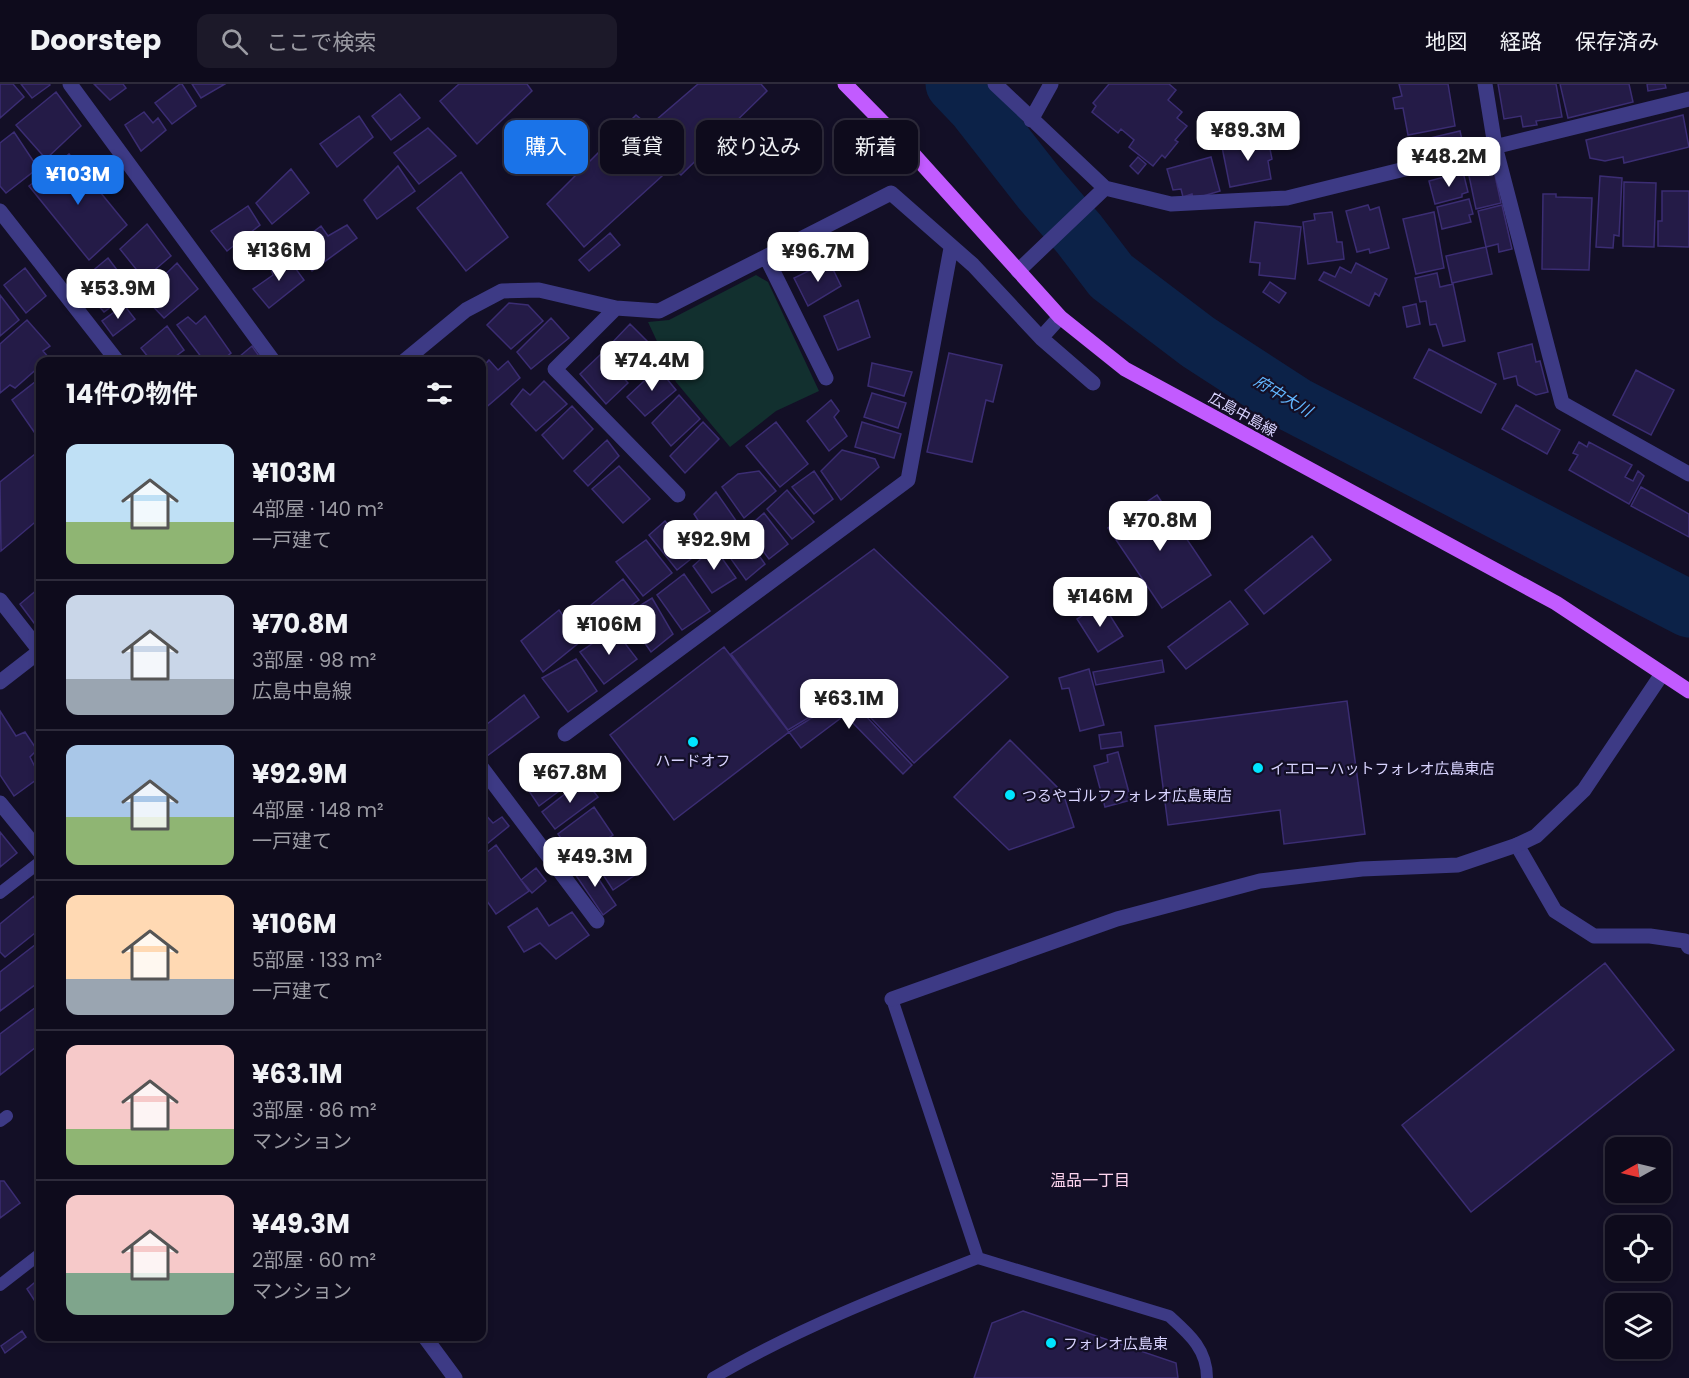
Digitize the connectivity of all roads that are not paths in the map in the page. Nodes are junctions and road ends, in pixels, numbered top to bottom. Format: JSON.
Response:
{"nodes":[{"id":1,"x":70,"y":84,"type":"edge"},
{"id":2,"x":845,"y":84,"type":"edge"},
{"id":3,"x":995,"y":84,"type":"edge"},
{"id":4,"x":1051,"y":84,"type":"edge"},
{"id":5,"x":1485,"y":84,"type":"edge"},
{"id":6,"x":1689,"y":99,"type":"edge"},
{"id":7,"x":1031,"y":120,"type":"junction"},
{"id":8,"x":1495,"y":146,"type":"junction"},
{"id":9,"x":1105,"y":188,"type":"junction"},
{"id":10,"x":0,"y":211,"type":"edge"},
{"id":11,"x":951,"y":248,"type":"junction"},
{"id":12,"x":766,"y":257,"type":"junction"},
{"id":13,"x":1018,"y":271,"type":"junction"},
{"id":14,"x":616,"y":309,"type":"junction"},
{"id":15,"x":1060,"y":317,"type":"junction"},
{"id":16,"x":1041,"y":338,"type":"junction"},
{"id":17,"x":114,"y":357,"type":"edge"},
{"id":18,"x":270,"y":357,"type":"edge"},
{"id":19,"x":408,"y":357,"type":"edge"},
{"id":20,"x":826,"y":378,"type":"dead end"},
{"id":21,"x":1093,"y":383,"type":"dead end"},
{"id":22,"x":1689,"y":474,"type":"edge"},
{"id":23,"x":678,"y":495,"type":"dead end"},
{"id":24,"x":0,"y":600,"type":"edge"},
{"id":25,"x":36,"y":646,"type":"edge"},
{"id":26,"x":36,"y":654,"type":"edge"},
{"id":27,"x":1662,"y":674,"type":"junction"},
{"id":28,"x":0,"y":682,"type":"edge"},
{"id":29,"x":1689,"y":692,"type":"edge"},
{"id":30,"x":565,"y":734,"type":"dead end"},
{"id":31,"x":486,"y":773,"type":"edge"},
{"id":32,"x":0,"y":803,"type":"edge"},
{"id":33,"x":1517,"y":845,"type":"junction"},
{"id":34,"x":36,"y":847,"type":"edge"},
{"id":35,"x":36,"y":865,"type":"edge"},
{"id":36,"x":0,"y":893,"type":"edge"},
{"id":37,"x":597,"y":921,"type":"dead end"},
{"id":38,"x":1689,"y":947,"type":"edge"},
{"id":39,"x":892,"y":999,"type":"joint"},
{"id":40,"x":36,"y":1257,"type":"edge"},
{"id":41,"x":978,"y":1258,"type":"junction"},
{"id":42,"x":0,"y":1285,"type":"edge"},
{"id":43,"x":427,"y":1341,"type":"edge"},
{"id":44,"x":453,"y":1378,"type":"edge"},
{"id":45,"x":713,"y":1378,"type":"edge"},
{"id":46,"x":1207,"y":1378,"type":"edge"}],
"edges":[{"from":1,"to":18,"type":"street"},
{"from":2,"to":13,"type":"main road","name":"広島中島線"},
{"from":3,"to":7,"type":"street"},
{"from":4,"to":7,"type":"street"},
{"from":5,"to":8,"type":"street"},
{"from":6,"to":8,"type":"street"},
{"from":7,"to":9,"type":"street"},
{"from":8,"to":9,"type":"street"},
{"from":8,"to":22,"type":"street"},
{"from":9,"to":13,"type":"street"},
{"from":10,"to":17,"type":"street"},
{"from":11,"to":12,"type":"street"},
{"from":11,"to":16,"type":"street"},
{"from":11,"to":30,"type":"street"},
{"from":12,"to":14,"type":"street"},
{"from":12,"to":20,"type":"street"},
{"from":13,"to":15,"type":"main road","name":"広島中島線"},
{"from":14,"to":19,"type":"street"},
{"from":14,"to":23,"type":"street"},
{"from":15,"to":16,"type":"street"},
{"from":15,"to":27,"type":"main road","name":"広島中島線"},
{"from":16,"to":21,"type":"street"},
{"from":24,"to":25,"type":"street"},
{"from":26,"to":28,"type":"street"},
{"from":27,"to":29,"type":"main road","name":"広島中島線"},
{"from":27,"to":33,"type":"street"},
{"from":31,"to":37,"type":"street"},
{"from":32,"to":34,"type":"street"},
{"from":33,"to":38,"type":"street"},
{"from":33,"to":39,"type":"street"},
{"from":35,"to":36,"type":"lane"},
{"from":39,"to":41,"type":"lane"},
{"from":40,"to":42,"type":"lane"},
{"from":41,"to":45,"type":"lane"},
{"from":41,"to":46,"type":"lane"},
{"from":43,"to":44,"type":"street"}]}
